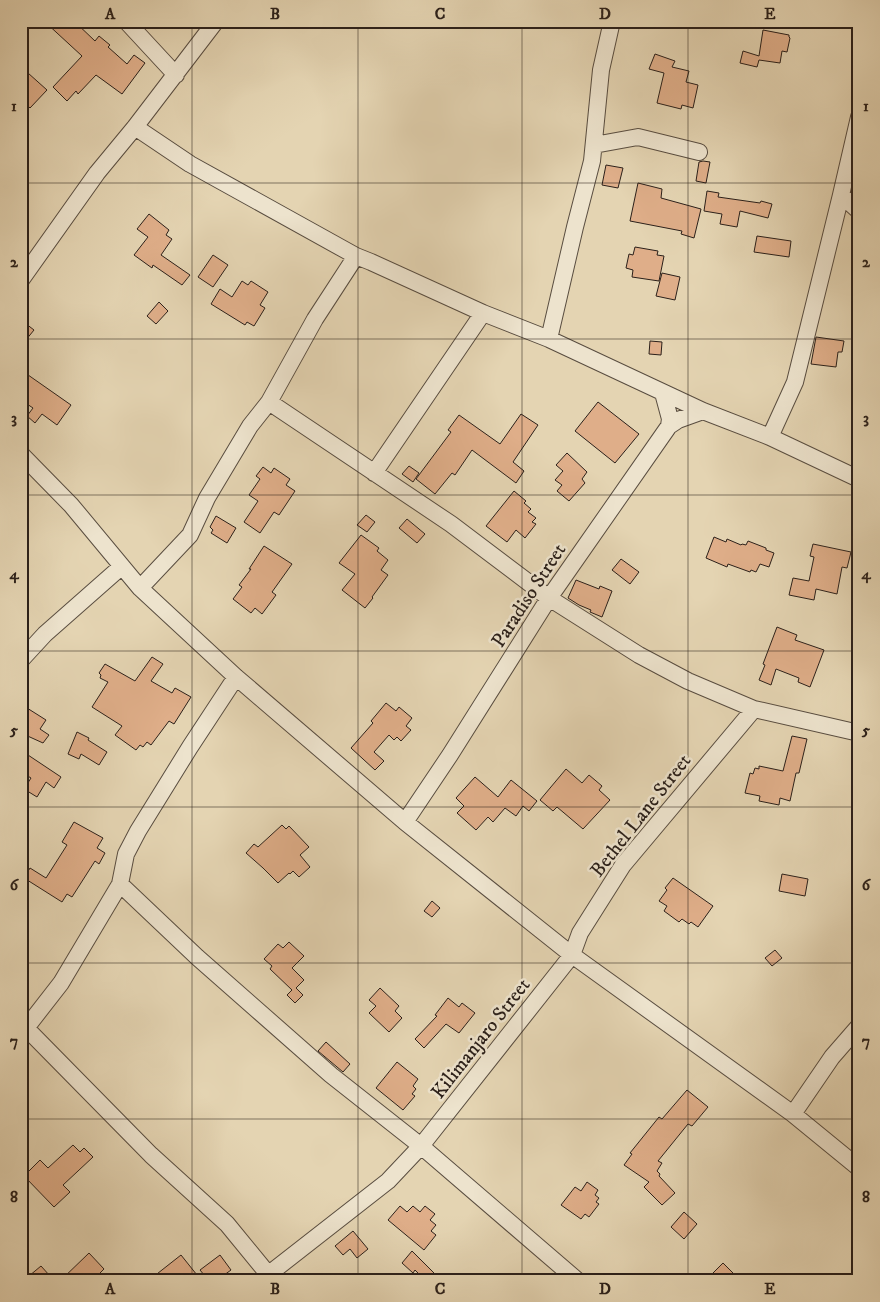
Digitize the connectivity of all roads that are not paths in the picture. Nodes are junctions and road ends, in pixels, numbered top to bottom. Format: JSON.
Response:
{"nodes":[{"id":1,"x":126,"y":21,"type":"edge"},
{"id":2,"x":216,"y":21,"type":"edge"},
{"id":3,"x":612,"y":21,"type":"edge"},
{"id":4,"x":176,"y":75,"type":"junction"},
{"id":5,"x":859,"y":117,"type":"edge"},
{"id":6,"x":135,"y":128,"type":"junction"},
{"id":7,"x":594,"y":145,"type":"junction"},
{"id":8,"x":699,"y":152,"type":"dead end"},
{"id":9,"x":841,"y":195,"type":"junction"},
{"id":10,"x":859,"y":211,"type":"edge"},
{"id":11,"x":356,"y":256,"type":"junction"},
{"id":12,"x":21,"y":280,"type":"edge"},
{"id":13,"x":483,"y":313,"type":"junction"},
{"id":14,"x":549,"y":340,"type":"junction"},
{"id":15,"x":663,"y":392,"type":"junction"},
{"id":16,"x":269,"y":402,"type":"junction"},
{"id":17,"x":703,"y":411,"type":"junction"},
{"id":18,"x":669,"y":426,"type":"junction"},
{"id":19,"x":770,"y":437,"type":"junction"},
{"id":20,"x":21,"y":454,"type":"edge"},
{"id":21,"x":374,"y":473,"type":"junction"},
{"id":22,"x":859,"y":479,"type":"edge"},
{"id":23,"x":121,"y":567,"type":"junction"},
{"id":24,"x":140,"y":588,"type":"junction"},
{"id":25,"x":549,"y":598,"type":"junction"},
{"id":26,"x":21,"y":660,"type":"edge"},
{"id":27,"x":236,"y":678,"type":"junction"},
{"id":28,"x":754,"y":709,"type":"junction"},
{"id":29,"x":859,"y":733,"type":"edge"},
{"id":30,"x":405,"y":822,"type":"junction"},
{"id":31,"x":120,"y":884,"type":"junction"},
{"id":32,"x":572,"y":956,"type":"junction"},
{"id":33,"x":24,"y":1026,"type":"edge"},
{"id":34,"x":859,"y":1026,"type":"edge"},
{"id":35,"x":793,"y":1114,"type":"junction"},
{"id":36,"x":421,"y":1146,"type":"junction"},
{"id":37,"x":859,"y":1168,"type":"edge"},
{"id":38,"x":268,"y":1279,"type":"edge"},
{"id":39,"x":578,"y":1281,"type":"edge"}],
"edges":[{"from":1,"to":4,"type":"street"},
{"from":2,"to":4,"type":"street"},
{"from":3,"to":7,"type":"street"},
{"from":4,"to":6,"type":"street"},
{"from":5,"to":9,"type":"street"},
{"from":6,"to":11,"type":"street"},
{"from":6,"to":12,"type":"street"},
{"from":7,"to":8,"type":"street"},
{"from":7,"to":14,"type":"street"},
{"from":9,"to":10,"type":"street"},
{"from":9,"to":19,"type":"street"},
{"from":11,"to":13,"type":"street"},
{"from":11,"to":16,"type":"street"},
{"from":13,"to":14,"type":"street"},
{"from":13,"to":21,"type":"street"},
{"from":14,"to":15,"type":"street"},
{"from":15,"to":17,"type":"street"},
{"from":15,"to":18,"type":"street"},
{"from":16,"to":21,"type":"street"},
{"from":16,"to":24,"type":"street"},
{"from":17,"to":18,"type":"street","name":"Paradiso Street"},
{"from":17,"to":19,"type":"street"},
{"from":18,"to":25,"type":"street","name":"Paradiso Street"},
{"from":19,"to":22,"type":"street"},
{"from":20,"to":23,"type":"street"},
{"from":21,"to":25,"type":"street"},
{"from":23,"to":24,"type":"street"},
{"from":23,"to":26,"type":"street"},
{"from":24,"to":27,"type":"street"},
{"from":25,"to":28,"type":"street"},
{"from":25,"to":30,"type":"street","name":"Paradiso Street"},
{"from":27,"to":30,"type":"street"},
{"from":27,"to":31,"type":"street"},
{"from":28,"to":29,"type":"street"},
{"from":28,"to":32,"type":"street","name":"Bethel Lane Street"},
{"from":30,"to":32,"type":"street"},
{"from":31,"to":33,"type":"street"},
{"from":31,"to":36,"type":"street"},
{"from":32,"to":35,"type":"street"},
{"from":32,"to":36,"type":"street","name":"Kilimanjaro Street"},
{"from":33,"to":38,"type":"street"},
{"from":34,"to":35,"type":"street"},
{"from":35,"to":37,"type":"street"},
{"from":36,"to":38,"type":"street","name":"Kilimanjaro Street"},
{"from":36,"to":39,"type":"street"}]}
